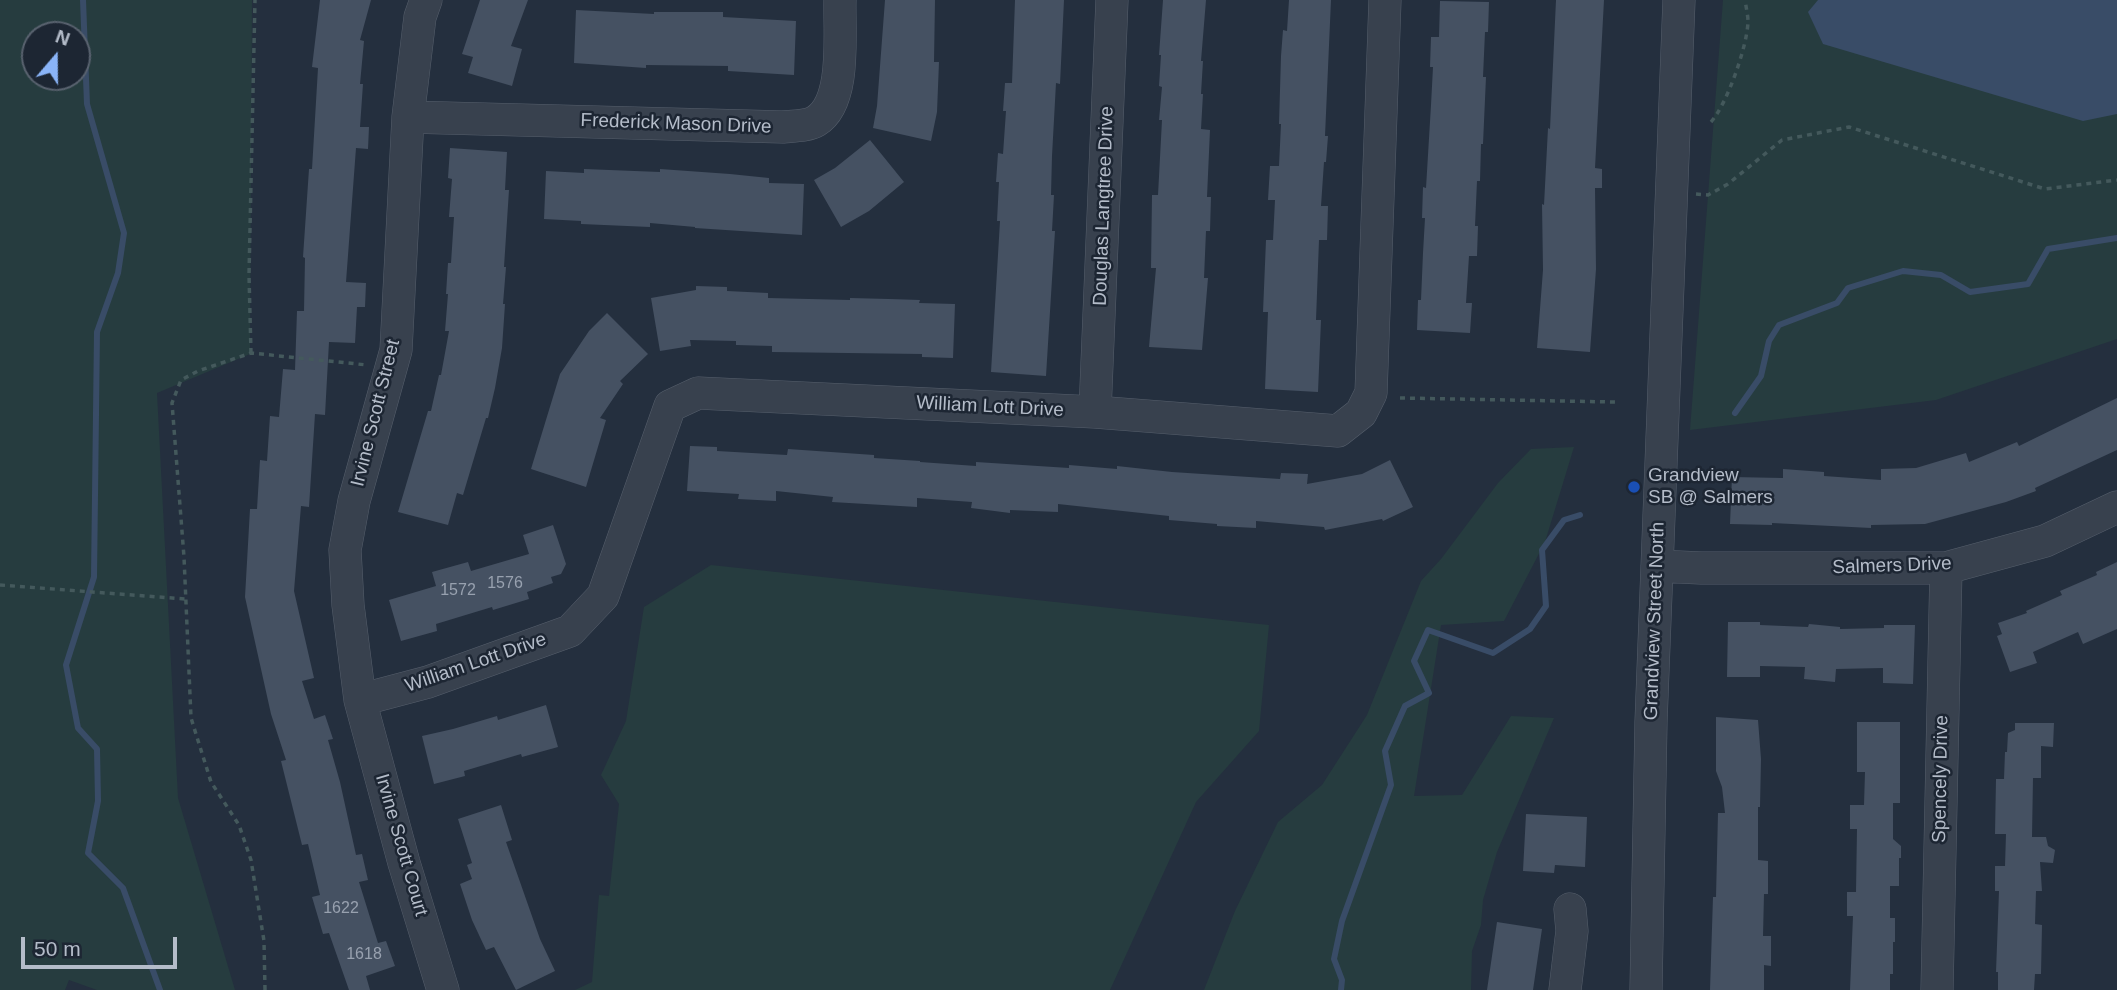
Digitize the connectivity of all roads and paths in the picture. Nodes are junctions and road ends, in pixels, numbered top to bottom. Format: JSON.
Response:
{"nodes":[{"id":1,"x":255,"y":0,"type":"edge"},
{"id":2,"x":426,"y":0,"type":"edge"},
{"id":3,"x":840,"y":0,"type":"edge"},
{"id":4,"x":1112,"y":0,"type":"edge"},
{"id":5,"x":1385,"y":0,"type":"edge"},
{"id":6,"x":1679,"y":0,"type":"edge"},
{"id":7,"x":1745,"y":0,"type":"edge"},
{"id":8,"x":408,"y":117,"type":"junction"},
{"id":9,"x":1711,"y":122,"type":"dead end"},
{"id":10,"x":2117,"y":180,"type":"edge"},
{"id":11,"x":1673,"y":193,"type":"junction"},
{"id":12,"x":251,"y":353,"type":"junction"},
{"id":13,"x":372,"y":365,"type":"dead end"},
{"id":14,"x":1400,"y":398,"type":"dead end"},
{"id":15,"x":1615,"y":402,"type":"dead end"},
{"id":16,"x":1096,"y":412,"type":"junction"},
{"id":17,"x":2117,"y":507,"type":"edge"},
{"id":18,"x":1657,"y":566,"type":"junction"},
{"id":19,"x":1945,"y":568,"type":"junction"},
{"id":20,"x":0,"y":585,"type":"edge"},
{"id":21,"x":186,"y":599,"type":"junction"},
{"id":22,"x":360,"y":700,"type":"junction"},
{"id":23,"x":1570,"y":909,"type":"dead end"},
{"id":24,"x":265,"y":990,"type":"edge"},
{"id":25,"x":443,"y":990,"type":"edge"},
{"id":26,"x":1565,"y":990,"type":"edge"},
{"id":27,"x":1646,"y":990,"type":"edge"},
{"id":28,"x":1937,"y":990,"type":"edge"}],
"edges":[{"from":1,"to":12,"type":"path"},
{"from":2,"to":8,"type":"street","name":"Irvine Scott Street"},
{"from":3,"to":8,"type":"street","name":"Frederick Mason Drive"},
{"from":4,"to":16,"type":"street","name":"Douglas Langtree Drive"},
{"from":5,"to":16,"type":"street","name":"William Lott Drive"},
{"from":6,"to":11,"type":"street","name":"Grandview Street North"},
{"from":7,"to":9,"type":"path"},
{"from":8,"to":22,"type":"street","name":"Irvine Scott Street"},
{"from":10,"to":11,"type":"path"},
{"from":11,"to":18,"type":"street","name":"Grandview Street North"},
{"from":12,"to":13,"type":"path"},
{"from":12,"to":21,"type":"path"},
{"from":14,"to":15,"type":"path"},
{"from":16,"to":22,"type":"street","name":"William Lott Drive"},
{"from":17,"to":19,"type":"street","name":"Salmers Drive"},
{"from":18,"to":19,"type":"street","name":"Salmers Drive"},
{"from":18,"to":27,"type":"street","name":"Grandview Street North"},
{"from":19,"to":28,"type":"street","name":"Spencely Drive"},
{"from":20,"to":21,"type":"path"},
{"from":21,"to":24,"type":"path"},
{"from":22,"to":25,"type":"street","name":"Irvine Scott Court"},
{"from":23,"to":26,"type":"street"}]}
